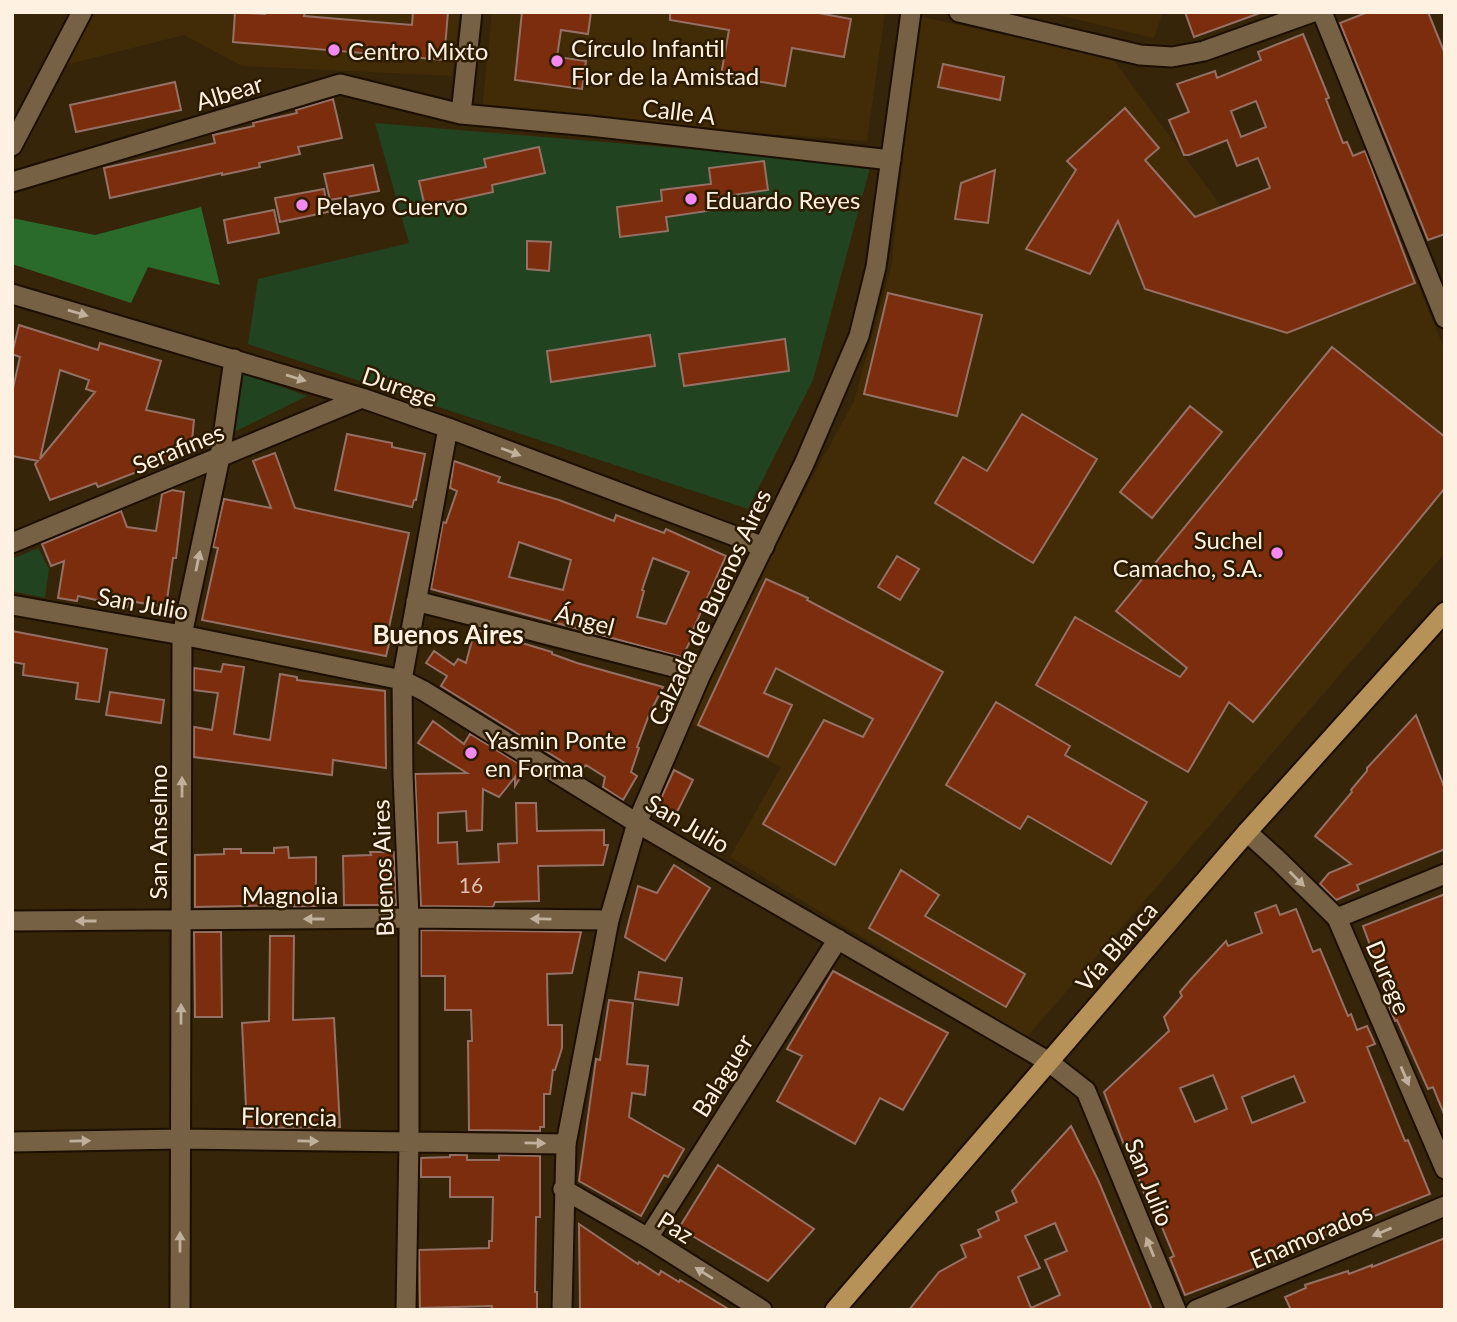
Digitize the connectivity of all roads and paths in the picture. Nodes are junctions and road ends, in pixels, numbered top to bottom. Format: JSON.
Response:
{"nodes":[{"id":1,"x":82,"y":12,"type":"edge"},
{"id":2,"x":471,"y":12,"type":"edge"},
{"id":3,"x":911,"y":12,"type":"edge"},
{"id":4,"x":960,"y":12,"type":"edge"},
{"id":5,"x":1312,"y":12,"type":"edge"},
{"id":6,"x":1322,"y":12,"type":"edge"},
{"id":7,"x":461,"y":114,"type":"junction"},
{"id":8,"x":12,"y":146,"type":"edge"},
{"id":9,"x":891,"y":160,"type":"junction"},
{"id":10,"x":12,"y":182,"type":"edge"},
{"id":11,"x":1434,"y":289,"type":"edge"},
{"id":12,"x":12,"y":294,"type":"edge"},
{"id":13,"x":1445,"y":318,"type":"edge"},
{"id":14,"x":234,"y":359,"type":"junction"},
{"id":15,"x":362,"y":398,"type":"junction"},
{"id":16,"x":448,"y":428,"type":"junction"},
{"id":17,"x":220,"y":457,"type":"junction"},
{"id":18,"x":12,"y":543,"type":"edge"},
{"id":19,"x":764,"y":547,"type":"junction"},
{"id":20,"x":416,"y":601,"type":"junction"},
{"id":21,"x":12,"y":605,"type":"edge"},
{"id":22,"x":1443,"y":611,"type":"edge"},
{"id":23,"x":182,"y":635,"type":"junction"},
{"id":24,"x":701,"y":674,"type":"junction"},
{"id":25,"x":402,"y":680,"type":"junction"},
{"id":26,"x":638,"y":822,"type":"junction"},
{"id":27,"x":1247,"y":832,"type":"junction"},
{"id":28,"x":1445,"y":874,"type":"edge"},
{"id":29,"x":410,"y":918,"type":"junction"},
{"id":30,"x":1337,"y":918,"type":"junction"},
{"id":31,"x":181,"y":920,"type":"junction"},
{"id":32,"x":610,"y":920,"type":"junction"},
{"id":33,"x":12,"y":921,"type":"edge"},
{"id":34,"x":838,"y":939,"type":"junction"},
{"id":35,"x":1048,"y":1062,"type":"junction"},
{"id":36,"x":181,"y":1139,"type":"junction"},
{"id":37,"x":12,"y":1142,"type":"edge"},
{"id":38,"x":410,"y":1142,"type":"junction"},
{"id":39,"x":566,"y":1144,"type":"junction"},
{"id":40,"x":1445,"y":1169,"type":"edge"},
{"id":41,"x":563,"y":1189,"type":"junction"},
{"id":42,"x":1445,"y":1206,"type":"edge"},
{"id":43,"x":648,"y":1238,"type":"junction"},
{"id":44,"x":180,"y":1310,"type":"edge"},
{"id":45,"x":406,"y":1310,"type":"edge"},
{"id":46,"x":562,"y":1310,"type":"edge"},
{"id":47,"x":762,"y":1310,"type":"edge"},
{"id":48,"x":835,"y":1310,"type":"edge"},
{"id":49,"x":1176,"y":1310,"type":"edge"},
{"id":50,"x":1196,"y":1310,"type":"edge"}],
"edges":[{"from":1,"to":8,"type":"street"},
{"from":2,"to":7,"type":"street"},
{"from":3,"to":9,"type":"street","name":"Calzada de Buenos Aires"},
{"from":4,"to":5,"type":"street"},
{"from":6,"to":11,"type":"street"},
{"from":7,"to":9,"type":"street","name":"Calle A"},
{"from":7,"to":10,"type":"street","name":"Albear"},
{"from":9,"to":19,"type":"street","name":"Calzada de Buenos Aires"},
{"from":11,"to":13,"type":"street"},
{"from":12,"to":14,"type":"street","name":"Durege","one_way":true},
{"from":14,"to":15,"type":"street","name":"Durege","one_way":true},
{"from":14,"to":17,"type":"street","name":"San Anselmo"},
{"from":15,"to":16,"type":"street","name":"Durege"},
{"from":15,"to":17,"type":"street","name":"Serafines"},
{"from":16,"to":19,"type":"street","name":"Durege","one_way":true},
{"from":16,"to":20,"type":"street","name":"Buenos Aires"},
{"from":17,"to":18,"type":"street","name":"Serafines"},
{"from":23,"to":17,"type":"street","name":"San Anselmo","one_way":true},
{"from":19,"to":24,"type":"street","name":"Calzada de Buenos Aires"},
{"from":20,"to":24,"type":"street","name":"Ángel"},
{"from":20,"to":25,"type":"street","name":"Buenos Aires"},
{"from":21,"to":23,"type":"street","name":"San Julio"},
{"from":22,"to":27,"type":"main road","name":"Vía Blanca"},
{"from":23,"to":25,"type":"street","name":"San Julio"},
{"from":31,"to":23,"type":"street","name":"San Anselmo","one_way":true},
{"from":24,"to":26,"type":"street","name":"Calzada de Buenos Aires"},
{"from":25,"to":26,"type":"street","name":"San Julio"},
{"from":25,"to":29,"type":"street","name":"Buenos Aires"},
{"from":26,"to":32,"type":"street","name":"Calzada de Buenos Aires"},
{"from":26,"to":34,"type":"street","name":"San Julio"},
{"from":27,"to":30,"type":"street","name":"Durege","one_way":true},
{"from":27,"to":35,"type":"main road","name":"Vía Blanca"},
{"from":28,"to":30,"type":"street"},
{"from":29,"to":31,"type":"street","name":"Magnolia","one_way":true},
{"from":32,"to":29,"type":"street","name":"Magnolia","one_way":true},
{"from":29,"to":38,"type":"street","name":"Buenos Aires"},
{"from":30,"to":40,"type":"street","name":"Durege","one_way":true},
{"from":31,"to":33,"type":"street","name":"Magnolia","one_way":true},
{"from":36,"to":31,"type":"street","name":"San Anselmo","one_way":true},
{"from":32,"to":39,"type":"street","name":"Calzada de Buenos Aires"},
{"from":34,"to":35,"type":"street","name":"San Julio"},
{"from":34,"to":43,"type":"street","name":"Balaguer"},
{"from":35,"to":48,"type":"main road","name":"Vía Blanca"},
{"from":49,"to":35,"type":"street","name":"San Julio","one_way":true},
{"from":37,"to":36,"type":"street","name":"Florencia","one_way":true},
{"from":36,"to":38,"type":"street","name":"Florencia","one_way":true},
{"from":44,"to":36,"type":"street","name":"San Anselmo","one_way":true},
{"from":38,"to":39,"type":"street","name":"Florencia","one_way":true},
{"from":38,"to":45,"type":"street","name":"Buenos Aires"},
{"from":39,"to":41,"type":"street","name":"Calzada de Buenos Aires"},
{"from":41,"to":43,"type":"street","name":"Paz"},
{"from":41,"to":46,"type":"street","name":"Calzada de Buenos Aires"},
{"from":42,"to":50,"type":"street","name":"Enamorados","one_way":true},
{"from":47,"to":43,"type":"street","name":"Paz","one_way":true}]}
